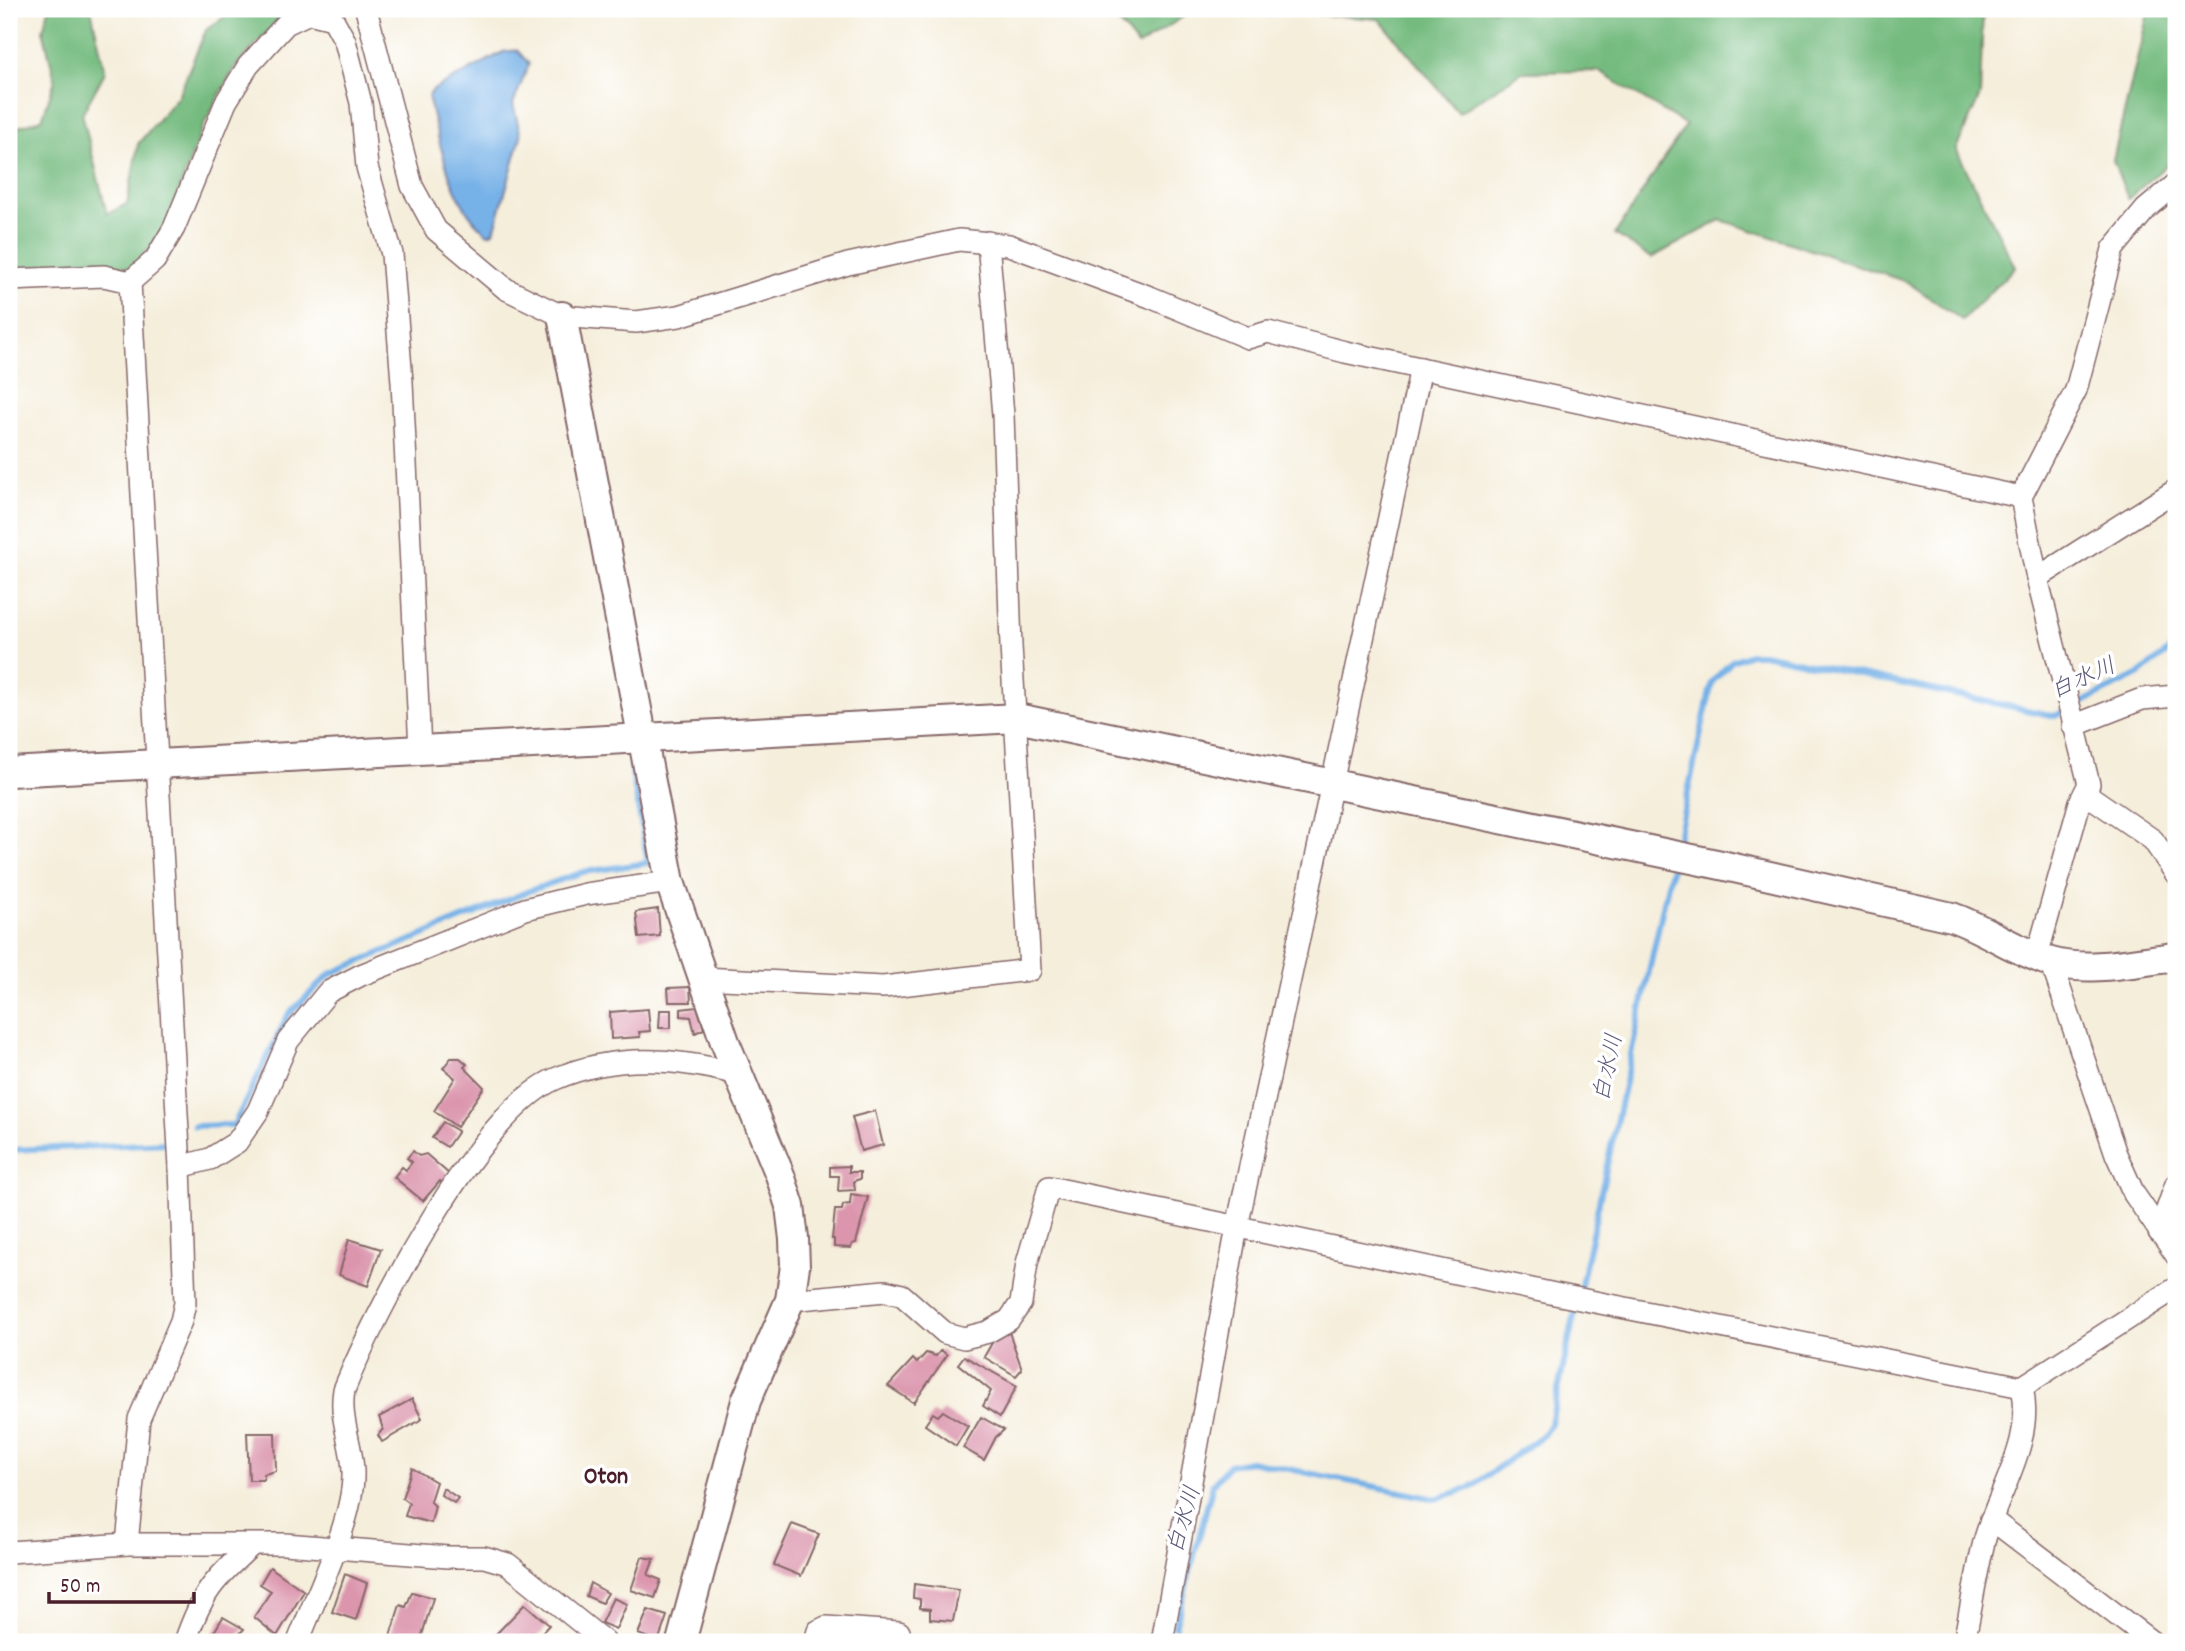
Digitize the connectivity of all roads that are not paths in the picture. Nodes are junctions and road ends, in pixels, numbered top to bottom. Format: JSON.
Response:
{"nodes":[{"id":1,"x":366,"y":9,"type":"edge"},
{"id":2,"x":2176,"y":184,"type":"edge"},
{"id":3,"x":988,"y":242,"type":"junction"},
{"id":4,"x":9,"y":281,"type":"edge"},
{"id":5,"x":130,"y":282,"type":"junction"},
{"id":6,"x":562,"y":316,"type":"junction"},
{"id":7,"x":1421,"y":368,"type":"junction"},
{"id":8,"x":2176,"y":490,"type":"edge"},
{"id":9,"x":2021,"y":497,"type":"junction"},
{"id":10,"x":2036,"y":578,"type":"junction"},
{"id":11,"x":2176,"y":696,"type":"edge"},
{"id":12,"x":1017,"y":718,"type":"junction"},
{"id":13,"x":2073,"y":726,"type":"junction"},
{"id":14,"x":642,"y":737,"type":"junction"},
{"id":15,"x":421,"y":749,"type":"junction"},
{"id":16,"x":158,"y":763,"type":"junction"},
{"id":17,"x":9,"y":772,"type":"edge"},
{"id":18,"x":1332,"y":783,"type":"junction"},
{"id":19,"x":2085,"y":793,"type":"junction"},
{"id":20,"x":2176,"y":874,"type":"edge"},
{"id":21,"x":670,"y":882,"type":"junction"},
{"id":22,"x":2176,"y":957,"type":"edge"},
{"id":23,"x":2044,"y":959,"type":"junction"},
{"id":24,"x":703,"y":978,"type":"junction"},
{"id":25,"x":737,"y":1074,"type":"junction"},
{"id":26,"x":180,"y":1167,"type":"junction"},
{"id":27,"x":2176,"y":1184,"type":"edge"},
{"id":28,"x":1237,"y":1227,"type":"junction"},
{"id":29,"x":2159,"y":1232,"type":"junction"},
{"id":30,"x":2176,"y":1255,"type":"edge"},
{"id":31,"x":2176,"y":1288,"type":"edge"},
{"id":32,"x":790,"y":1300,"type":"junction"},
{"id":33,"x":2022,"y":1387,"type":"junction"},
{"id":34,"x":1991,"y":1520,"type":"junction"},
{"id":35,"x":127,"y":1544,"type":"junction"},
{"id":36,"x":252,"y":1545,"type":"junction"},
{"id":37,"x":335,"y":1546,"type":"junction"},
{"id":38,"x":9,"y":1552,"type":"edge"},
{"id":39,"x":900,"y":1632,"type":"dead end"},
{"id":40,"x":185,"y":1642,"type":"edge"},
{"id":41,"x":298,"y":1642,"type":"edge"},
{"id":42,"x":605,"y":1642,"type":"edge"},
{"id":43,"x":681,"y":1642,"type":"edge"},
{"id":44,"x":815,"y":1642,"type":"edge"},
{"id":45,"x":1162,"y":1642,"type":"edge"},
{"id":46,"x":1964,"y":1642,"type":"edge"},
{"id":47,"x":2152,"y":1642,"type":"edge"}],
"edges":[{"from":1,"to":6,"type":"street"},
{"from":2,"to":9,"type":"street"},
{"from":3,"to":6,"type":"street"},
{"from":3,"to":7,"type":"street"},
{"from":3,"to":12,"type":"street"},
{"from":4,"to":5,"type":"street"},
{"from":5,"to":15,"type":"street"},
{"from":5,"to":16,"type":"street"},
{"from":6,"to":14,"type":"street"},
{"from":7,"to":9,"type":"street"},
{"from":7,"to":18,"type":"street"},
{"from":8,"to":10,"type":"street"},
{"from":9,"to":10,"type":"street"},
{"from":10,"to":13,"type":"street"},
{"from":11,"to":13,"type":"street"},
{"from":12,"to":14,"type":"street"},
{"from":12,"to":18,"type":"street"},
{"from":12,"to":24,"type":"street"},
{"from":13,"to":19,"type":"street"},
{"from":14,"to":15,"type":"street"},
{"from":14,"to":21,"type":"street"},
{"from":15,"to":16,"type":"street"},
{"from":16,"to":17,"type":"street"},
{"from":16,"to":26,"type":"street"},
{"from":18,"to":23,"type":"street"},
{"from":18,"to":28,"type":"street"},
{"from":19,"to":20,"type":"street"},
{"from":19,"to":23,"type":"street"},
{"from":21,"to":24,"type":"street"},
{"from":21,"to":26,"type":"street"},
{"from":22,"to":23,"type":"street"},
{"from":23,"to":29,"type":"street"},
{"from":24,"to":25,"type":"street"},
{"from":25,"to":32,"type":"street"},
{"from":25,"to":37,"type":"street"},
{"from":26,"to":35,"type":"street"},
{"from":27,"to":29,"type":"street"},
{"from":28,"to":32,"type":"street"},
{"from":28,"to":33,"type":"street"},
{"from":28,"to":45,"type":"street"},
{"from":29,"to":30,"type":"street"},
{"from":31,"to":33,"type":"street"},
{"from":32,"to":43,"type":"street"},
{"from":33,"to":34,"type":"street"},
{"from":34,"to":46,"type":"street"},
{"from":34,"to":47,"type":"street"},
{"from":35,"to":36,"type":"street"},
{"from":35,"to":38,"type":"street"},
{"from":36,"to":37,"type":"street"},
{"from":36,"to":40,"type":"street"},
{"from":37,"to":41,"type":"street"},
{"from":37,"to":42,"type":"street"},
{"from":39,"to":44,"type":"street"}]}
